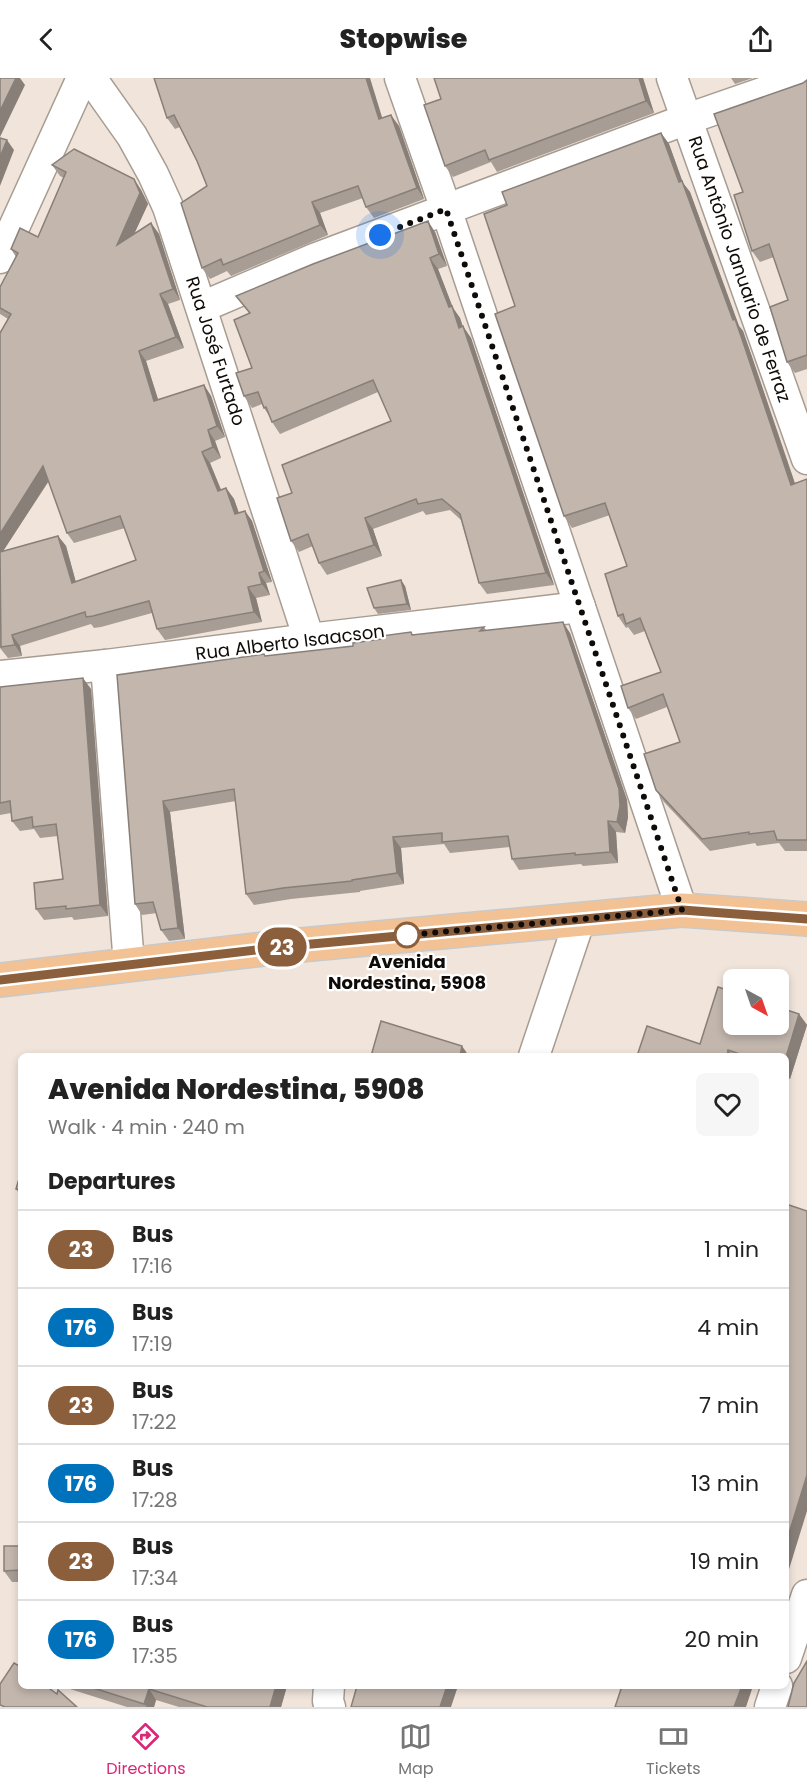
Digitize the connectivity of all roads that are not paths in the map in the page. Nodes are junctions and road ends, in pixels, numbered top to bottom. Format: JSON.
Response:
{"nodes":[{"id":1,"x":82,"y":78,"type":"edge"},
{"id":2,"x":91,"y":78,"type":"edge"},
{"id":3,"x":399,"y":78,"type":"edge"},
{"id":4,"x":672,"y":78,"type":"edge"},
{"id":5,"x":805,"y":78,"type":"edge"},
{"id":6,"x":687,"y":119,"type":"junction"},
{"id":7,"x":446,"y":209,"type":"junction"},
{"id":8,"x":0,"y":258,"type":"edge"},
{"id":9,"x":202,"y":307,"type":"junction"},
{"id":10,"x":807,"y":459,"type":"edge"},
{"id":11,"x":580,"y":607,"type":"junction"},
{"id":12,"x":309,"y":639,"type":"junction"},
{"id":13,"x":106,"y":665,"type":"junction"},
{"id":14,"x":0,"y":676,"type":"edge"},
{"id":15,"x":682,"y":910,"type":"junction"},
{"id":16,"x":580,"y":919,"type":"junction"},
{"id":17,"x":807,"y":919,"type":"edge"},
{"id":18,"x":129,"y":965,"type":"junction"},
{"id":19,"x":0,"y":980,"type":"edge"},
{"id":20,"x":535,"y":1053,"type":"edge"},
{"id":21,"x":807,"y":1595,"type":"edge"},
{"id":22,"x":789,"y":1649,"type":"edge"},
{"id":23,"x":329,"y":1689,"type":"edge"},
{"id":24,"x":776,"y":1689,"type":"edge"},
{"id":25,"x":330,"y":1707,"type":"edge"},
{"id":26,"x":770,"y":1707,"type":"edge"}],
"edges":[{"from":1,"to":8,"type":"street"},
{"from":2,"to":9,"type":"street","name":"Rua José Furtado"},
{"from":3,"to":7,"type":"street"},
{"from":4,"to":6,"type":"street","name":"Rua Antônio Januario de Ferraz"},
{"from":5,"to":6,"type":"street"},
{"from":6,"to":7,"type":"street"},
{"from":6,"to":10,"type":"street","name":"Rua Antônio Januario de Ferraz"},
{"from":7,"to":9,"type":"street"},
{"from":7,"to":11,"type":"street"},
{"from":9,"to":12,"type":"street","name":"Rua José Furtado"},
{"from":11,"to":12,"type":"street","name":"Rua Alberto Isaacson"},
{"from":11,"to":15,"type":"street"},
{"from":12,"to":13,"type":"street","name":"Rua Alberto Isaacson"},
{"from":13,"to":14,"type":"street","name":"Rua Alberto Isaacson"},
{"from":13,"to":18,"type":"street"},
{"from":15,"to":16,"type":"main road"},
{"from":15,"to":17,"type":"main road"},
{"from":16,"to":18,"type":"main road"},
{"from":16,"to":20,"type":"street"},
{"from":18,"to":19,"type":"main road"},
{"from":21,"to":22,"type":"street"},
{"from":23,"to":25,"type":"street"},
{"from":24,"to":26,"type":"street"}]}
